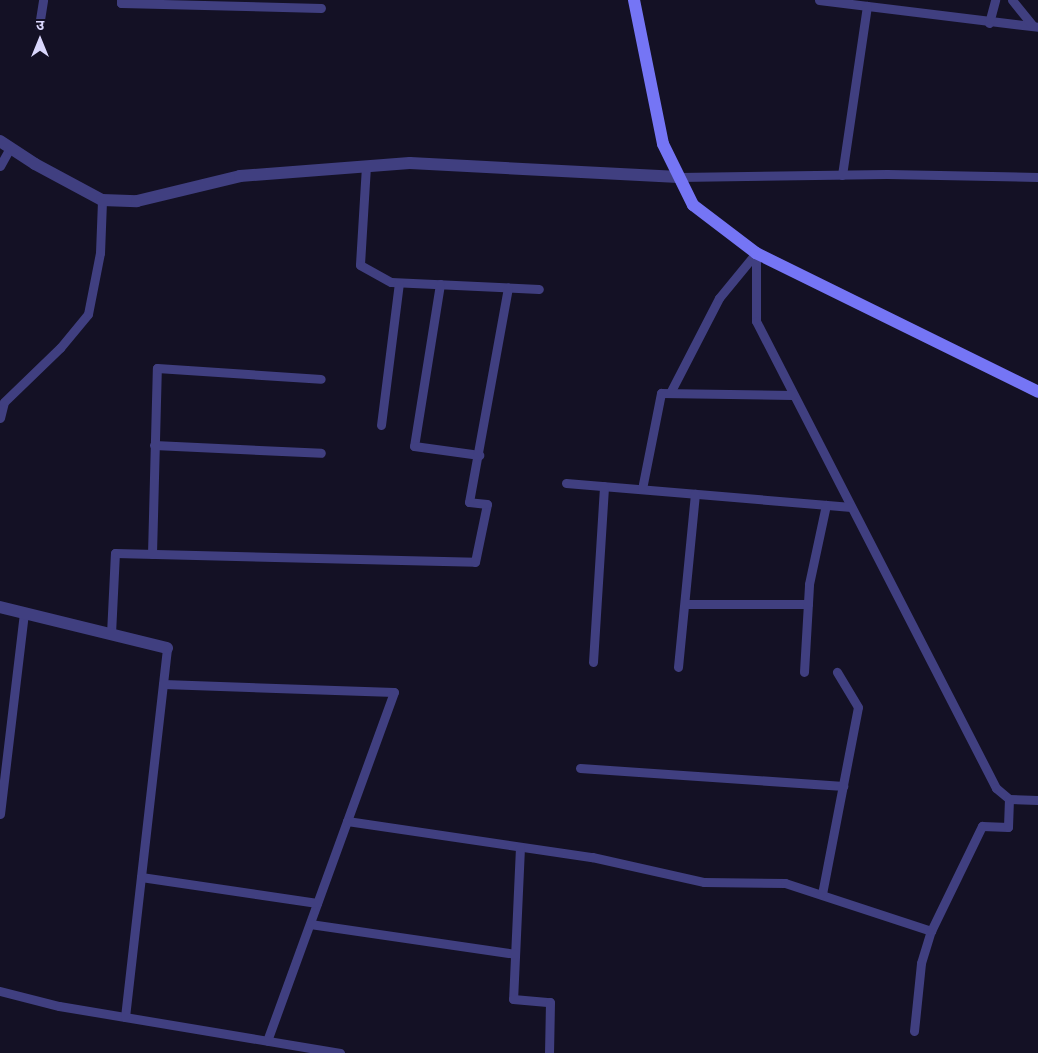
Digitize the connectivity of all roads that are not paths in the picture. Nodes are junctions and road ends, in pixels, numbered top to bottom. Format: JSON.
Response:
{"nodes":[{"id":1,"x":43,"y":0,"type":"edge"},
{"id":2,"x":121,"y":0,"type":"edge"},
{"id":3,"x":634,"y":0,"type":"edge"},
{"id":4,"x":819,"y":0,"type":"edge"},
{"id":5,"x":995,"y":0,"type":"edge"},
{"id":6,"x":1012,"y":0,"type":"edge"},
{"id":7,"x":867,"y":6,"type":"junction"},
{"id":8,"x":321,"y":8,"type":"dead end"},
{"id":9,"x":989,"y":22,"type":"junction"},
{"id":10,"x":39,"y":26,"type":"dead end"},
{"id":11,"x":1036,"y":26,"type":"edge"},
{"id":12,"x":5,"y":144,"type":"edge"},
{"id":13,"x":0,"y":166,"type":"edge"},
{"id":14,"x":366,"y":166,"type":"junction"},
{"id":15,"x":842,"y":175,"type":"junction"},
{"id":16,"x":679,"y":177,"type":"junction"},
{"id":17,"x":1038,"y":177,"type":"edge"},
{"id":18,"x":102,"y":200,"type":"junction"},
{"id":19,"x":756,"y":253,"type":"junction"},
{"id":20,"x":399,"y":283,"type":"junction"},
{"id":21,"x":440,"y":284,"type":"junction"},
{"id":22,"x":508,"y":288,"type":"junction"},
{"id":23,"x":539,"y":289,"type":"dead end"},
{"id":24,"x":321,"y":379,"type":"dead end"},
{"id":25,"x":1038,"y":392,"type":"edge"},
{"id":26,"x":670,"y":393,"type":"junction"},
{"id":27,"x":794,"y":395,"type":"junction"},
{"id":28,"x":0,"y":418,"type":"edge"},
{"id":29,"x":381,"y":424,"type":"dead end"},
{"id":30,"x":154,"y":445,"type":"junction"},
{"id":31,"x":321,"y":453,"type":"dead end"},
{"id":32,"x":478,"y":456,"type":"junction"},
{"id":33,"x":566,"y":483,"type":"dead end"},
{"id":34,"x":604,"y":486,"type":"junction"},
{"id":35,"x":642,"y":489,"type":"junction"},
{"id":36,"x":695,"y":494,"type":"junction"},
{"id":37,"x":826,"y":504,"type":"junction"},
{"id":38,"x":851,"y":507,"type":"junction"},
{"id":39,"x":152,"y":554,"type":"junction"},
{"id":40,"x":685,"y":604,"type":"junction"},
{"id":41,"x":808,"y":604,"type":"junction"},
{"id":42,"x":0,"y":607,"type":"edge"},
{"id":43,"x":24,"y":613,"type":"junction"},
{"id":44,"x":111,"y":634,"type":"junction"},
{"id":45,"x":167,"y":648,"type":"joint"},
{"id":46,"x":593,"y":662,"type":"dead end"},
{"id":47,"x":678,"y":667,"type":"dead end"},
{"id":48,"x":804,"y":672,"type":"dead end"},
{"id":49,"x":837,"y":672,"type":"dead end"},
{"id":50,"x":163,"y":684,"type":"junction"},
{"id":51,"x":580,"y":768,"type":"dead end"},
{"id":52,"x":843,"y":786,"type":"junction"},
{"id":53,"x":1009,"y":799,"type":"junction"},
{"id":54,"x":1038,"y":800,"type":"edge"},
{"id":55,"x":0,"y":814,"type":"edge"},
{"id":56,"x":347,"y":821,"type":"junction"},
{"id":57,"x":520,"y":847,"type":"junction"},
{"id":58,"x":141,"y":877,"type":"junction"},
{"id":59,"x":822,"y":894,"type":"junction"},
{"id":60,"x":317,"y":903,"type":"junction"},
{"id":61,"x":310,"y":924,"type":"junction"},
{"id":62,"x":931,"y":931,"type":"junction"},
{"id":63,"x":515,"y":954,"type":"junction"},
{"id":64,"x":0,"y":991,"type":"edge"},
{"id":65,"x":125,"y":1017,"type":"junction"},
{"id":66,"x":914,"y":1031,"type":"dead end"},
{"id":67,"x":267,"y":1041,"type":"junction"},
{"id":68,"x":340,"y":1053,"type":"edge"},
{"id":69,"x":549,"y":1053,"type":"edge"}],
"edges":[{"from":1,"to":10,"type":"lane"},
{"from":2,"to":8,"type":"lane"},
{"from":3,"to":16,"type":"street"},
{"from":4,"to":7,"type":"lane"},
{"from":5,"to":9,"type":"lane"},
{"from":6,"to":11,"type":"lane"},
{"from":7,"to":9,"type":"lane"},
{"from":7,"to":15,"type":"lane"},
{"from":9,"to":11,"type":"lane"},
{"from":12,"to":13,"type":"lane"},
{"from":12,"to":18,"type":"street"},
{"from":14,"to":16,"type":"street"},
{"from":14,"to":18,"type":"street"},
{"from":14,"to":20,"type":"lane"},
{"from":15,"to":16,"type":"lane"},
{"from":15,"to":17,"type":"lane"},
{"from":16,"to":19,"type":"street"},
{"from":18,"to":28,"type":"lane"},
{"from":19,"to":25,"type":"street"},
{"from":19,"to":26,"type":"lane"},
{"from":19,"to":27,"type":"lane"},
{"from":20,"to":21,"type":"lane"},
{"from":20,"to":29,"type":"lane"},
{"from":21,"to":22,"type":"lane"},
{"from":21,"to":32,"type":"lane"},
{"from":22,"to":23,"type":"lane"},
{"from":22,"to":32,"type":"lane"},
{"from":24,"to":30,"type":"lane"},
{"from":26,"to":27,"type":"lane"},
{"from":26,"to":35,"type":"lane"},
{"from":27,"to":38,"type":"lane"},
{"from":30,"to":31,"type":"lane"},
{"from":30,"to":39,"type":"lane"},
{"from":32,"to":39,"type":"lane"},
{"from":33,"to":34,"type":"lane"},
{"from":34,"to":35,"type":"lane"},
{"from":34,"to":46,"type":"lane"},
{"from":35,"to":36,"type":"lane"},
{"from":36,"to":37,"type":"lane"},
{"from":36,"to":40,"type":"lane"},
{"from":37,"to":38,"type":"lane"},
{"from":37,"to":41,"type":"lane"},
{"from":38,"to":53,"type":"lane"},
{"from":39,"to":44,"type":"lane"},
{"from":40,"to":41,"type":"lane"},
{"from":40,"to":47,"type":"lane"},
{"from":41,"to":48,"type":"lane"},
{"from":42,"to":43,"type":"street"},
{"from":43,"to":44,"type":"street"},
{"from":43,"to":55,"type":"lane"},
{"from":44,"to":45,"type":"street"},
{"from":45,"to":50,"type":"lane"},
{"from":49,"to":52,"type":"lane"},
{"from":50,"to":56,"type":"lane"},
{"from":50,"to":58,"type":"lane"},
{"from":51,"to":52,"type":"lane"},
{"from":52,"to":59,"type":"lane"},
{"from":53,"to":54,"type":"lane"},
{"from":53,"to":62,"type":"lane"},
{"from":56,"to":57,"type":"lane"},
{"from":56,"to":60,"type":"lane"},
{"from":57,"to":59,"type":"lane"},
{"from":57,"to":63,"type":"lane"},
{"from":58,"to":60,"type":"lane"},
{"from":58,"to":65,"type":"lane"},
{"from":59,"to":62,"type":"lane"},
{"from":60,"to":61,"type":"lane"},
{"from":61,"to":63,"type":"lane"},
{"from":61,"to":67,"type":"lane"},
{"from":62,"to":66,"type":"lane"},
{"from":63,"to":69,"type":"lane"},
{"from":64,"to":65,"type":"lane"},
{"from":65,"to":67,"type":"lane"},
{"from":67,"to":68,"type":"lane"}]}
